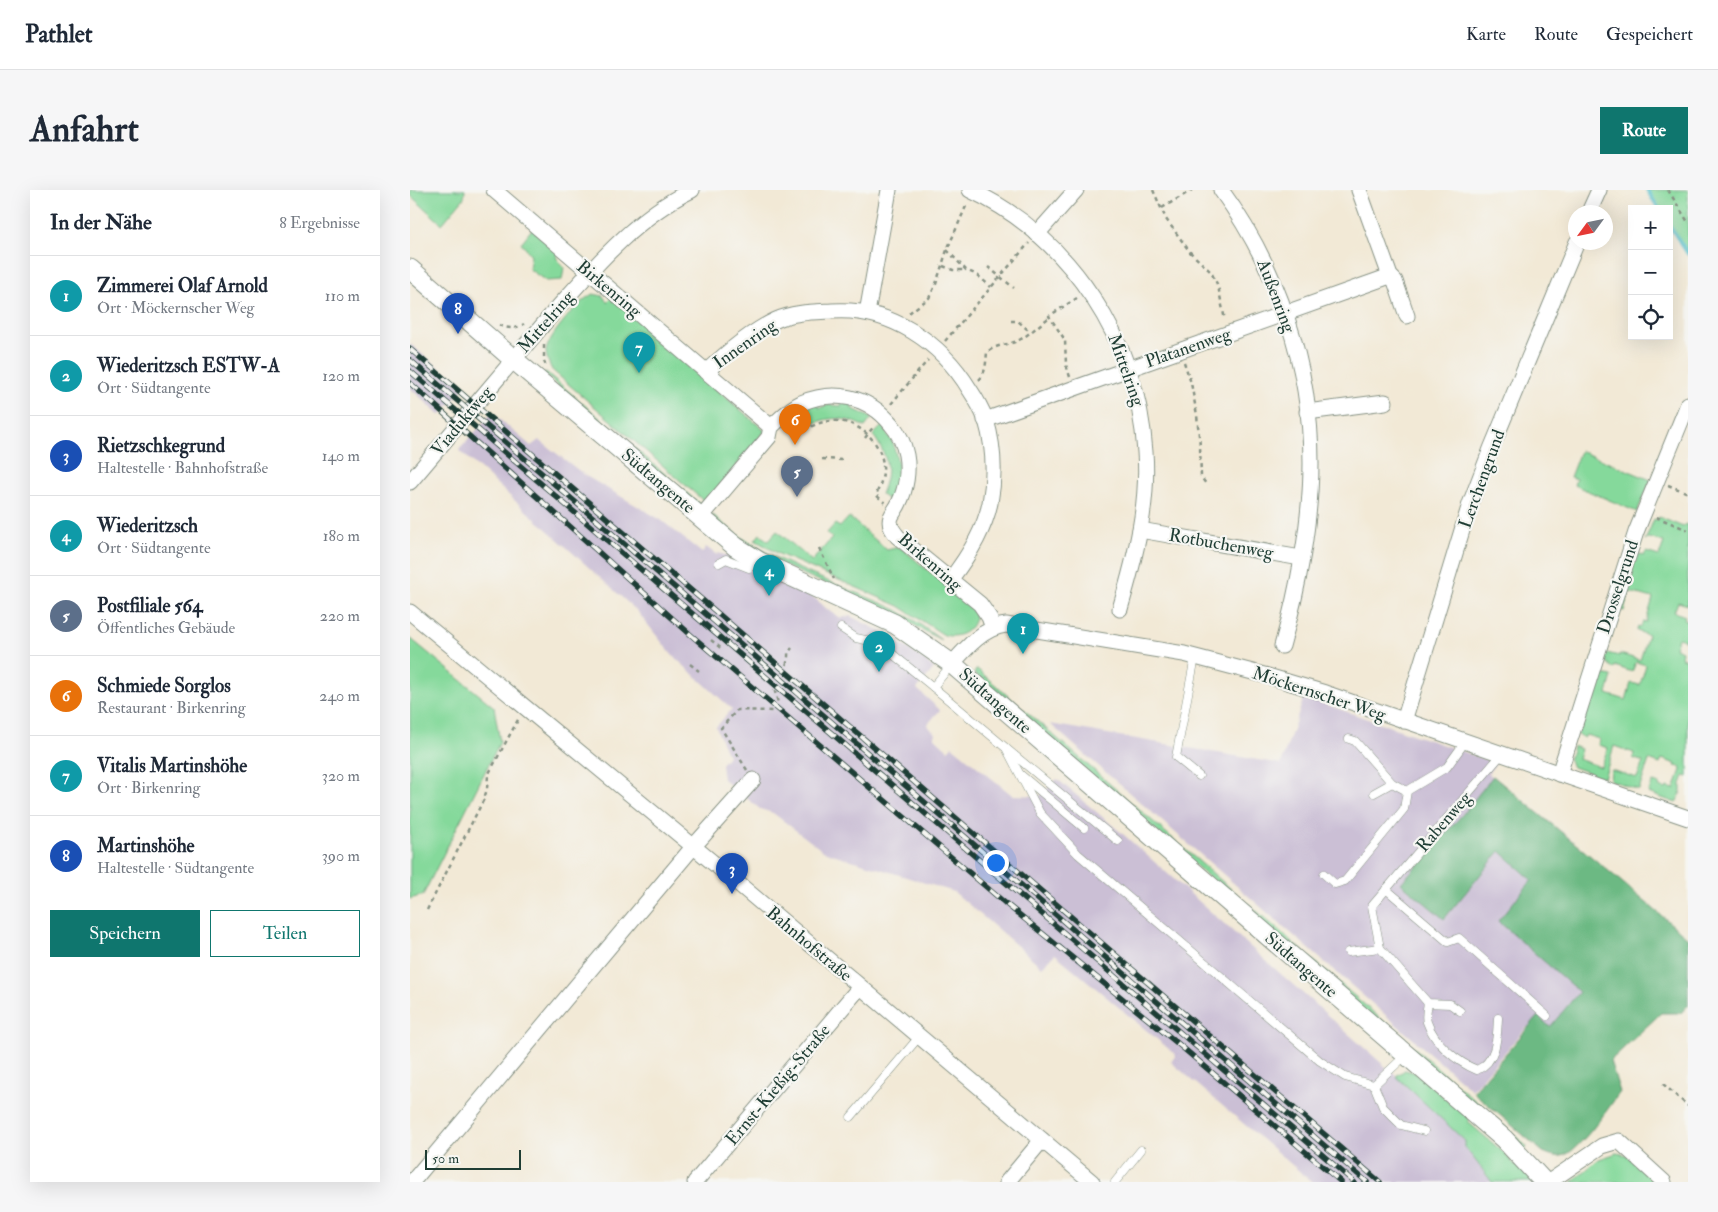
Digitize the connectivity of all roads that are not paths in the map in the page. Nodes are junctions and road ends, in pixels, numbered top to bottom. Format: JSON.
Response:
{"nodes":[{"id":1,"x":494,"y":190,"type":"edge"},
{"id":2,"x":692,"y":190,"type":"edge"},
{"id":3,"x":888,"y":190,"type":"edge"},
{"id":4,"x":1076,"y":190,"type":"edge"},
{"id":5,"x":1221,"y":190,"type":"edge"},
{"id":6,"x":1359,"y":190,"type":"edge"},
{"id":7,"x":1599,"y":190,"type":"edge"},
{"id":8,"x":971,"y":191,"type":"edge"},
{"id":9,"x":1592,"y":205,"type":"edge"},
{"id":10,"x":1037,"y":234,"type":"junction"},
{"id":11,"x":1574,"y":250,"type":"edge"},
{"id":12,"x":410,"y":269,"type":"edge"},
{"id":13,"x":590,"y":272,"type":"junction"},
{"id":14,"x":1390,"y":276,"type":"junction"},
{"id":15,"x":866,"y":313,"type":"junction"},
{"id":16,"x":1285,"y":313,"type":"junction"},
{"id":17,"x":1407,"y":316,"type":"dead end"},
{"id":18,"x":513,"y":359,"type":"junction"},
{"id":19,"x":1129,"y":369,"type":"junction"},
{"id":20,"x":706,"y":372,"type":"junction"},
{"id":21,"x":1385,"y":402,"type":"dead end"},
{"id":22,"x":1688,"y":404,"type":"edge"},
{"id":23,"x":1307,"y":412,"type":"junction"},
{"id":24,"x":985,"y":420,"type":"junction"},
{"id":25,"x":771,"y":427,"type":"junction"},
{"id":26,"x":410,"y":482,"type":"edge"},
{"id":27,"x":701,"y":517,"type":"junction"},
{"id":28,"x":1140,"y":530,"type":"junction"},
{"id":29,"x":1301,"y":558,"type":"junction"},
{"id":30,"x":755,"y":559,"type":"junction"},
{"id":31,"x":718,"y":563,"type":"dead end"},
{"id":32,"x":950,"y":580,"type":"junction"},
{"id":33,"x":1120,"y":609,"type":"dead end"},
{"id":34,"x":410,"y":612,"type":"edge"},
{"id":35,"x":841,"y":628,"type":"dead end"},
{"id":36,"x":993,"y":628,"type":"junction"},
{"id":37,"x":1282,"y":646,"type":"dead end"},
{"id":38,"x":1195,"y":657,"type":"junction"},
{"id":39,"x":952,"y":664,"type":"junction"},
{"id":40,"x":933,"y":687,"type":"junction"},
{"id":41,"x":1404,"y":721,"type":"junction"},
{"id":42,"x":1349,"y":739,"type":"dead end"},
{"id":43,"x":1465,"y":742,"type":"junction"},
{"id":44,"x":1006,"y":748,"type":"junction"},
{"id":45,"x":1501,"y":755,"type":"junction"},
{"id":46,"x":1018,"y":773,"type":"junction"},
{"id":47,"x":1559,"y":774,"type":"junction"},
{"id":48,"x":1199,"y":776,"type":"dead end"},
{"id":49,"x":753,"y":780,"type":"road end"},
{"id":50,"x":1392,"y":784,"type":"junction"},
{"id":51,"x":1407,"y":791,"type":"junction"},
{"id":52,"x":1374,"y":793,"type":"dead end"},
{"id":53,"x":1688,"y":818,"type":"edge"},
{"id":54,"x":1084,"y":828,"type":"dead end"},
{"id":55,"x":1118,"y":841,"type":"dead end"},
{"id":56,"x":693,"y":847,"type":"junction"},
{"id":57,"x":1324,"y":874,"type":"dead end"},
{"id":58,"x":1386,"y":888,"type":"junction"},
{"id":59,"x":1380,"y":948,"type":"junction"},
{"id":60,"x":1348,"y":952,"type":"dead end"},
{"id":61,"x":860,"y":987,"type":"junction"},
{"id":62,"x":1428,"y":1003,"type":"junction"},
{"id":63,"x":1460,"y":1011,"type":"dead end"},
{"id":64,"x":1548,"y":1016,"type":"dead end"},
{"id":65,"x":1498,"y":1018,"type":"dead end"},
{"id":66,"x":920,"y":1037,"type":"junction"},
{"id":67,"x":1406,"y":1055,"type":"junction"},
{"id":68,"x":1374,"y":1085,"type":"junction"},
{"id":69,"x":851,"y":1117,"type":"dead end"},
{"id":70,"x":1424,"y":1131,"type":"dead end"},
{"id":71,"x":1042,"y":1140,"type":"junction"},
{"id":72,"x":1141,"y":1150,"type":"dead end"},
{"id":73,"x":412,"y":1182,"type":"edge"},
{"id":74,"x":695,"y":1182,"type":"edge"},
{"id":75,"x":1007,"y":1182,"type":"edge"},
{"id":76,"x":1092,"y":1182,"type":"edge"},
{"id":77,"x":1115,"y":1182,"type":"edge"},
{"id":78,"x":1544,"y":1182,"type":"edge"},
{"id":79,"x":1549,"y":1182,"type":"edge"},
{"id":80,"x":1664,"y":1182,"type":"edge"}],
"edges":[{"from":1,"to":13,"type":"street","name":"Birkenring"},
{"from":2,"to":13,"type":"street","name":"Mittelring"},
{"from":3,"to":15,"type":"street"},
{"from":4,"to":10,"type":"street"},
{"from":5,"to":16,"type":"street","name":"Außenring"},
{"from":6,"to":14,"type":"street"},
{"from":7,"to":9,"type":"street"},
{"from":8,"to":10,"type":"street","name":"Mittelring"},
{"from":10,"to":19,"type":"street","name":"Mittelring"},
{"from":11,"to":41,"type":"street","name":"Lerchengrund"},
{"from":12,"to":18,"type":"street","name":"Südtangente"},
{"from":13,"to":18,"type":"street","name":"Mittelring"},
{"from":13,"to":20,"type":"street","name":"Birkenring"},
{"from":14,"to":16,"type":"street","name":"Platanenweg"},
{"from":14,"to":17,"type":"street"},
{"from":15,"to":20,"type":"street","name":"Innenring"},
{"from":15,"to":24,"type":"street","name":"Innenring"},
{"from":16,"to":19,"type":"street","name":"Platanenweg"},
{"from":16,"to":23,"type":"street","name":"Außenring"},
{"from":18,"to":26,"type":"street","name":"Viaduktweg"},
{"from":18,"to":27,"type":"street","name":"Südtangente"},
{"from":19,"to":24,"type":"street","name":"Platanenweg"},
{"from":19,"to":28,"type":"street","name":"Mittelring"},
{"from":20,"to":25,"type":"street","name":"Birkenring"},
{"from":21,"to":23,"type":"street"},
{"from":22,"to":47,"type":"street","name":"Drosselgrund"},
{"from":23,"to":29,"type":"street","name":"Außenring"},
{"from":24,"to":32,"type":"street","name":"Innenring"},
{"from":25,"to":27,"type":"street","name":"Birkenring"},
{"from":25,"to":32,"type":"street","name":"Birkenring"},
{"from":27,"to":30,"type":"street","name":"Südtangente"},
{"from":28,"to":29,"type":"street","name":"Rotbuchenweg"},
{"from":28,"to":33,"type":"street","name":"Mittelring"},
{"from":29,"to":37,"type":"street","name":"Außenring"},
{"from":30,"to":31,"type":"lane"},
{"from":30,"to":39,"type":"street","name":"Südtangente"},
{"from":32,"to":36,"type":"street","name":"Birkenring"},
{"from":34,"to":56,"type":"street","name":"Bahnhofstraße"},
{"from":35,"to":40,"type":"lane"},
{"from":36,"to":38,"type":"street","name":"Möckernscher Weg"},
{"from":36,"to":39,"type":"street"},
{"from":38,"to":41,"type":"street","name":"Möckernscher Weg"},
{"from":38,"to":48,"type":"lane"},
{"from":39,"to":40,"type":"lane"},
{"from":39,"to":67,"type":"street","name":"Südtangente"},
{"from":40,"to":44,"type":"lane"},
{"from":41,"to":43,"type":"street","name":"Möckernscher Weg"},
{"from":42,"to":50,"type":"lane"},
{"from":43,"to":45,"type":"street","name":"Möckernscher Weg"},
{"from":43,"to":51,"type":"lane"},
{"from":44,"to":46,"type":"lane"},
{"from":44,"to":55,"type":"lane"},
{"from":45,"to":47,"type":"street","name":"Möckernscher Weg"},
{"from":45,"to":58,"type":"lane","name":"Rabenweg"},
{"from":46,"to":54,"type":"lane"},
{"from":46,"to":68,"type":"lane"},
{"from":47,"to":53,"type":"street","name":"Möckernscher Weg"},
{"from":49,"to":56,"type":"street"},
{"from":50,"to":51,"type":"lane"},
{"from":50,"to":52,"type":"lane"},
{"from":51,"to":57,"type":"lane"},
{"from":56,"to":61,"type":"street","name":"Bahnhofstraße"},
{"from":56,"to":73,"type":"street"},
{"from":58,"to":59,"type":"lane","name":"Rabenweg"},
{"from":58,"to":64,"type":"lane"},
{"from":59,"to":60,"type":"lane"},
{"from":59,"to":62,"type":"lane"},
{"from":61,"to":66,"type":"street","name":"Bahnhofstraße"},
{"from":61,"to":74,"type":"street","name":"Ernst-Kießig-Straße"},
{"from":62,"to":63,"type":"lane"},
{"from":62,"to":65,"type":"lane"},
{"from":66,"to":69,"type":"lane"},
{"from":66,"to":71,"type":"street","name":"Bahnhofstraße"},
{"from":67,"to":68,"type":"lane"},
{"from":67,"to":78,"type":"street","name":"Südtangente"},
{"from":68,"to":70,"type":"lane"},
{"from":71,"to":75,"type":"street"},
{"from":71,"to":76,"type":"street","name":"Bahnhofstraße"},
{"from":72,"to":77,"type":"lane"},
{"from":79,"to":80,"type":"street"}]}
